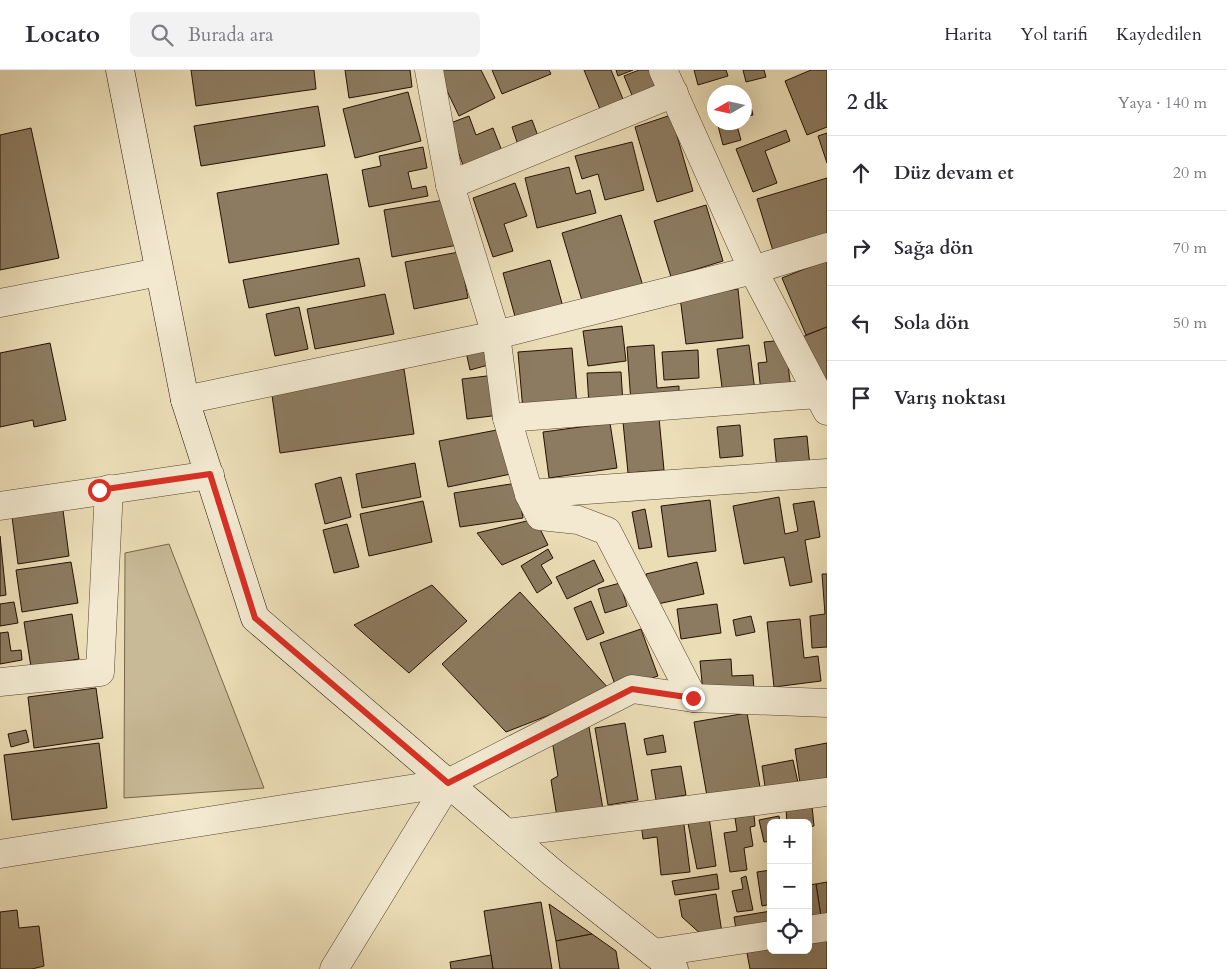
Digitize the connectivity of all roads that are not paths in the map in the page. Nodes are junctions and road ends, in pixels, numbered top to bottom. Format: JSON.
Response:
{"nodes":[{"id":1,"x":120,"y":70,"type":"edge"},
{"id":2,"x":429,"y":70,"type":"edge"},
{"id":3,"x":668,"y":82,"type":"edge"},
{"id":4,"x":450,"y":185,"type":"junction"},
{"id":5,"x":827,"y":247,"type":"edge"},
{"id":6,"x":753,"y":270,"type":"junction"},
{"id":7,"x":159,"y":272,"type":"junction"},
{"id":8,"x":0,"y":303,"type":"edge"},
{"id":9,"x":496,"y":335,"type":"junction"},
{"id":10,"x":185,"y":400,"type":"junction"},
{"id":11,"x":823,"y":403,"type":"edge"},
{"id":12,"x":507,"y":418,"type":"junction"},
{"id":13,"x":827,"y":473,"type":"edge"},
{"id":14,"x":210,"y":474,"type":"junction"},
{"id":15,"x":109,"y":489,"type":"junction"},
{"id":16,"x":529,"y":494,"type":"junction"},
{"id":17,"x":0,"y":506,"type":"edge"},
{"id":18,"x":0,"y":682,"type":"edge"},
{"id":19,"x":693,"y":698,"type":"junction"},
{"id":20,"x":827,"y":703,"type":"edge"},
{"id":21,"x":448,"y":783,"type":"junction"},
{"id":22,"x":827,"y":792,"type":"edge"},
{"id":23,"x":506,"y":833,"type":"junction"},
{"id":24,"x":0,"y":854,"type":"edge"},
{"id":25,"x":827,"y":927,"type":"edge"},
{"id":26,"x":812,"y":929,"type":"edge"},
{"id":27,"x":767,"y":937,"type":"edge"},
{"id":28,"x":664,"y":961,"type":"edge"},
{"id":29,"x":334,"y":969,"type":"edge"}],
"edges":[{"from":1,"to":7,"type":"street"},
{"from":2,"to":4,"type":"street"},
{"from":3,"to":4,"type":"street"},
{"from":3,"to":6,"type":"street"},
{"from":4,"to":9,"type":"street"},
{"from":5,"to":6,"type":"street"},
{"from":6,"to":9,"type":"street"},
{"from":6,"to":11,"type":"street"},
{"from":7,"to":8,"type":"street"},
{"from":7,"to":10,"type":"street"},
{"from":9,"to":10,"type":"street"},
{"from":9,"to":12,"type":"street"},
{"from":10,"to":14,"type":"street"},
{"from":11,"to":12,"type":"street"},
{"from":12,"to":16,"type":"street"},
{"from":13,"to":16,"type":"street"},
{"from":14,"to":15,"type":"street"},
{"from":14,"to":21,"type":"street"},
{"from":15,"to":17,"type":"street"},
{"from":15,"to":18,"type":"street"},
{"from":16,"to":19,"type":"street"},
{"from":19,"to":20,"type":"street"},
{"from":19,"to":21,"type":"street"},
{"from":21,"to":23,"type":"street"},
{"from":21,"to":24,"type":"street"},
{"from":21,"to":29,"type":"street"},
{"from":22,"to":23,"type":"street"},
{"from":23,"to":28,"type":"street"},
{"from":25,"to":26,"type":"street"},
{"from":27,"to":28,"type":"street"}]}
